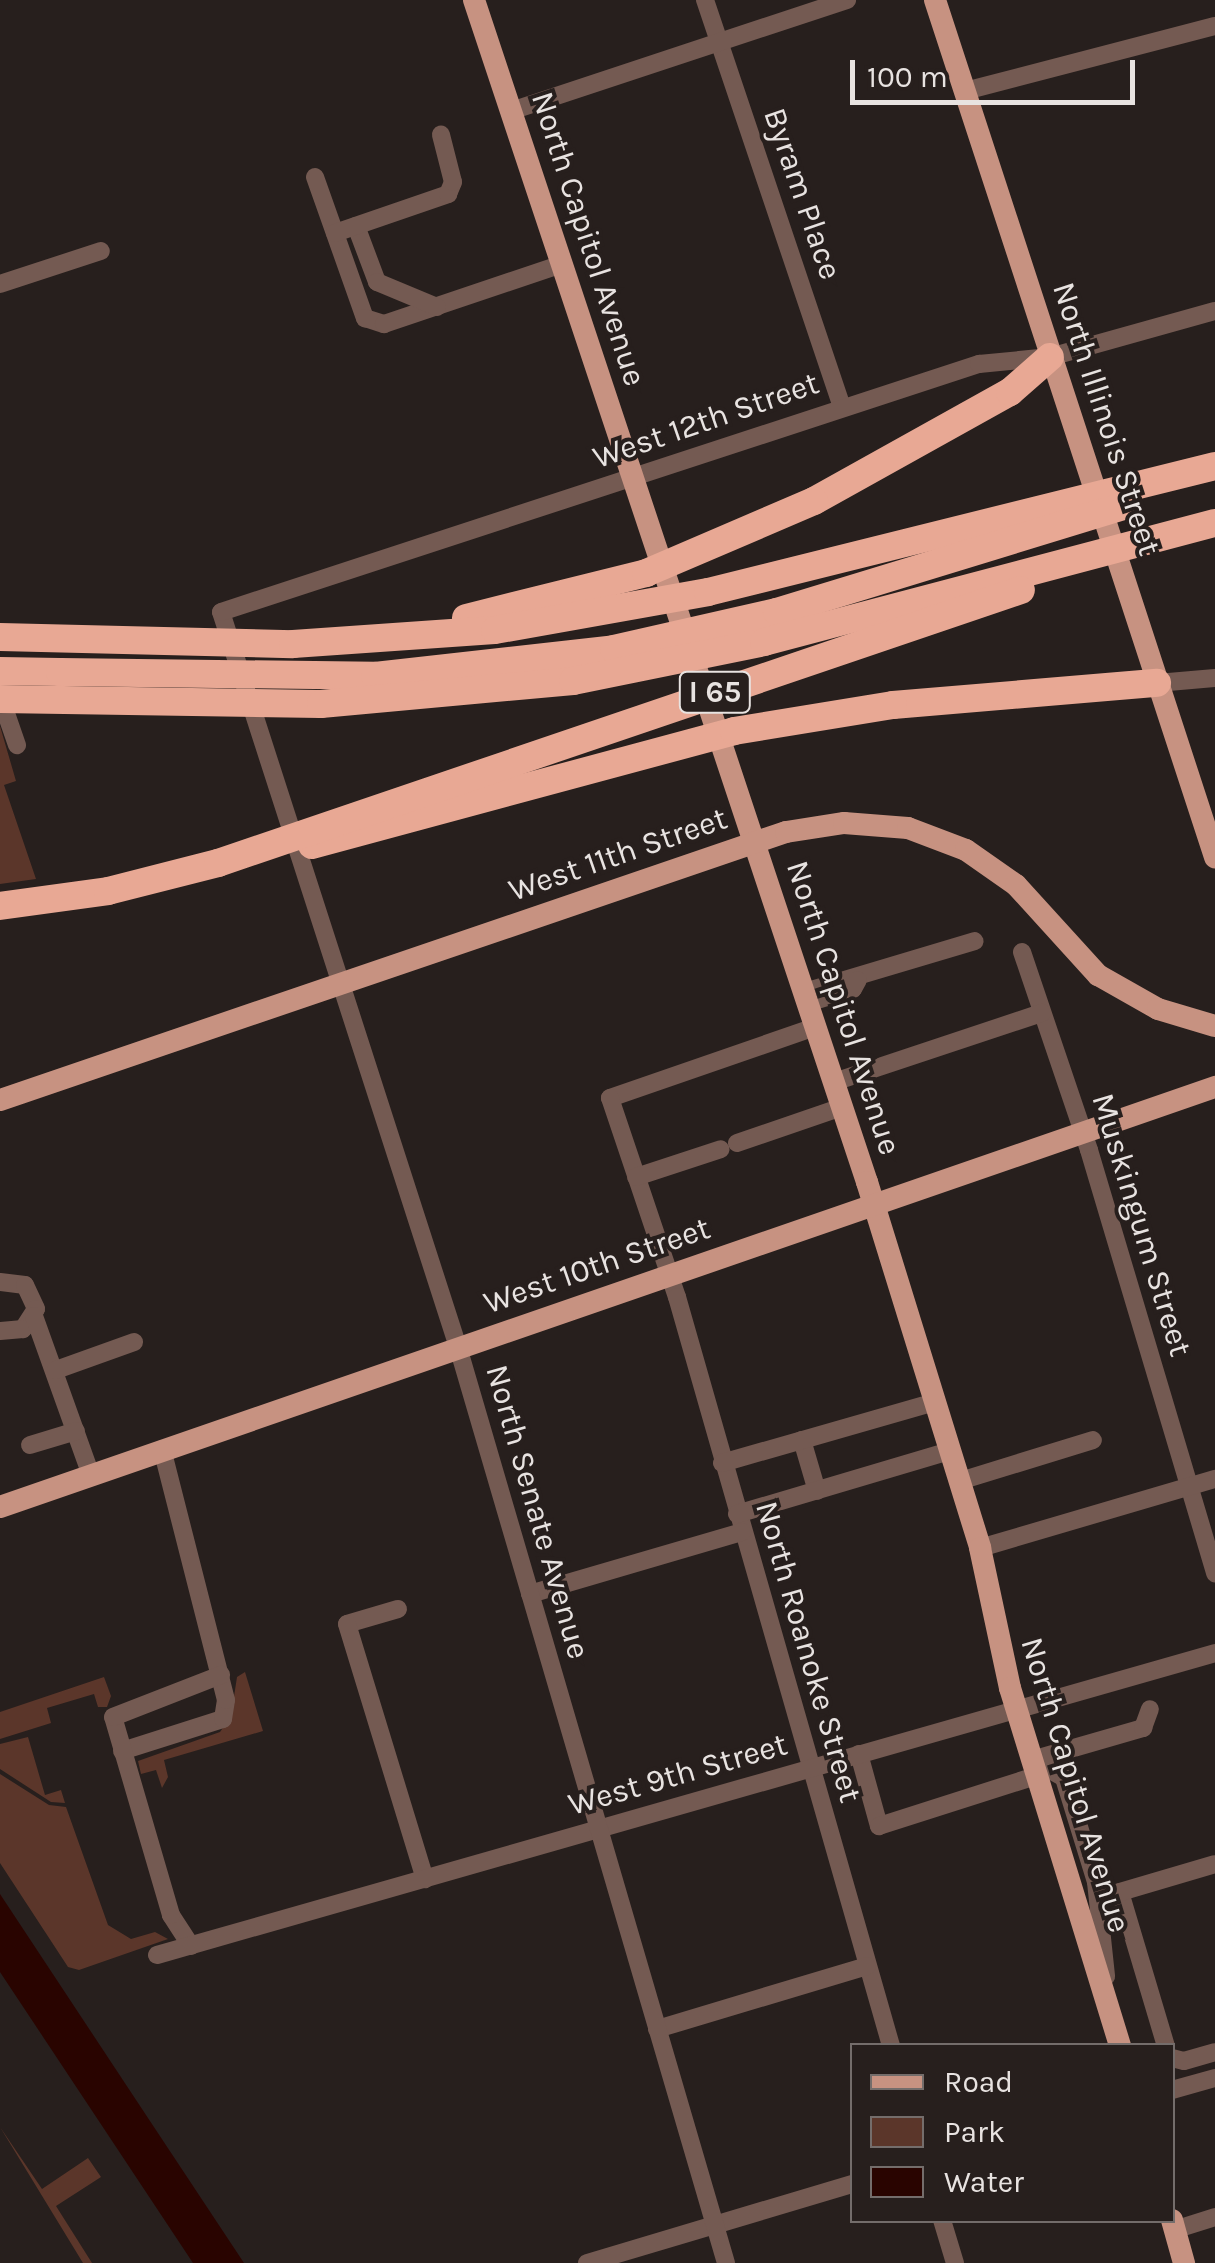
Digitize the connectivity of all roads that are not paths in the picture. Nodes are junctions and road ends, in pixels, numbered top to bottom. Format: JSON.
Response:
{"nodes":[{"id":1,"x":474,"y":0,"type":"edge"},
{"id":2,"x":705,"y":0,"type":"edge"},
{"id":3,"x":847,"y":0,"type":"edge"},
{"id":4,"x":935,"y":0,"type":"edge"},
{"id":5,"x":1215,"y":26,"type":"edge"},
{"id":6,"x":719,"y":43,"type":"junction"},
{"id":7,"x":965,"y":91,"type":"junction"},
{"id":8,"x":512,"y":111,"type":"junction"},
{"id":9,"x":440,"y":135,"type":"dead end"},
{"id":10,"x":315,"y":177,"type":"dead end"},
{"id":11,"x":356,"y":226,"type":"junction"},
{"id":12,"x":335,"y":234,"type":"junction"},
{"id":13,"x":102,"y":251,"type":"dead end"},
{"id":14,"x":562,"y":264,"type":"junction"},
{"id":15,"x":0,"y":284,"type":"edge"},
{"id":16,"x":437,"y":306,"type":"junction"},
{"id":17,"x":1215,"y":310,"type":"edge"},
{"id":18,"x":1050,"y":357,"type":"junction"},
{"id":19,"x":842,"y":407,"type":"junction"},
{"id":20,"x":1215,"y":466,"type":"edge"},
{"id":21,"x":1215,"y":476,"type":"edge"},
{"id":22,"x":633,"y":477,"type":"junction"},
{"id":23,"x":1215,"y":526,"type":"edge"},
{"id":24,"x":221,"y":612,"type":"joint"},
{"id":25,"x":0,"y":637,"type":"edge"},
{"id":26,"x":360,"y":642,"type":"junction"},
{"id":27,"x":0,"y":671,"type":"edge"},
{"id":28,"x":1215,"y":678,"type":"edge"},
{"id":29,"x":1157,"y":682,"type":"junction"},
{"id":30,"x":0,"y":697,"type":"edge"},
{"id":31,"x":17,"y":745,"type":"dead end"},
{"id":32,"x":755,"y":843,"type":"junction"},
{"id":33,"x":1215,"y":858,"type":"edge"},
{"id":34,"x":218,"y":863,"type":"junction"},
{"id":35,"x":0,"y":906,"type":"edge"},
{"id":36,"x":974,"y":941,"type":"dead end"},
{"id":37,"x":1022,"y":952,"type":"dead end"},
{"id":38,"x":340,"y":984,"type":"junction"},
{"id":39,"x":806,"y":998,"type":"junction"},
{"id":40,"x":1042,"y":1013,"type":"junction"},
{"id":41,"x":1215,"y":1026,"type":"edge"},
{"id":42,"x":816,"y":1027,"type":"junction"},
{"id":43,"x":834,"y":1082,"type":"junction"},
{"id":44,"x":1215,"y":1086,"type":"edge"},
{"id":45,"x":0,"y":1100,"type":"edge"},
{"id":46,"x":842,"y":1107,"type":"junction"},
{"id":47,"x":1083,"y":1134,"type":"junction"},
{"id":48,"x":636,"y":1176,"type":"junction"},
{"id":49,"x":874,"y":1206,"type":"junction"},
{"id":50,"x":669,"y":1276,"type":"junction"},
{"id":51,"x":0,"y":1282,"type":"edge"},
{"id":52,"x":34,"y":1316,"type":"junction"},
{"id":53,"x":0,"y":1331,"type":"edge"},
{"id":54,"x":132,"y":1338,"type":"dead end"},
{"id":55,"x":458,"y":1347,"type":"junction"},
{"id":56,"x":54,"y":1366,"type":"junction"},
{"id":57,"x":935,"y":1402,"type":"junction"},
{"id":58,"x":76,"y":1431,"type":"junction"},
{"id":59,"x":802,"y":1440,"type":"junction"},
{"id":60,"x":1093,"y":1440,"type":"dead end"},
{"id":61,"x":30,"y":1445,"type":"dead end"},
{"id":62,"x":162,"y":1449,"type":"junction"},
{"id":63,"x":950,"y":1451,"type":"junction"},
{"id":64,"x":722,"y":1463,"type":"junction"},
{"id":65,"x":90,"y":1475,"type":"junction"},
{"id":66,"x":1215,"y":1479,"type":"edge"},
{"id":67,"x":960,"y":1481,"type":"junction"},
{"id":68,"x":1189,"y":1486,"type":"junction"},
{"id":69,"x":817,"y":1491,"type":"junction"},
{"id":70,"x":0,"y":1507,"type":"edge"},
{"id":71,"x":740,"y":1523,"type":"junction"},
{"id":72,"x":980,"y":1548,"type":"junction"},
{"id":73,"x":1215,"y":1574,"type":"edge"},
{"id":74,"x":530,"y":1594,"type":"junction"},
{"id":75,"x":398,"y":1609,"type":"dead end"},
{"id":76,"x":1215,"y":1653,"type":"edge"},
{"id":77,"x":221,"y":1676,"type":"junction"},
{"id":78,"x":1016,"y":1709,"type":"junction"},
{"id":79,"x":1150,"y":1709,"type":"dead end"},
{"id":80,"x":122,"y":1752,"type":"junction"},
{"id":81,"x":859,"y":1754,"type":"junction"},
{"id":82,"x":811,"y":1768,"type":"junction"},
{"id":83,"x":1034,"y":1768,"type":"junction"},
{"id":84,"x":598,"y":1829,"type":"junction"},
{"id":85,"x":1215,"y":1864,"type":"edge"},
{"id":86,"x":425,"y":1878,"type":"junction"},
{"id":87,"x":1120,"y":1892,"type":"junction"},
{"id":88,"x":1098,"y":1898,"type":"junction"},
{"id":89,"x":1075,"y":1905,"type":"junction"},
{"id":90,"x":190,"y":1946,"type":"junction"},
{"id":91,"x":158,"y":1955,"type":"dead end"},
{"id":92,"x":867,"y":1966,"type":"junction"},
{"id":93,"x":1109,"y":2008,"type":"junction"},
{"id":94,"x":657,"y":2030,"type":"junction"},
{"id":95,"x":890,"y":2043,"type":"edge"},
{"id":96,"x":1119,"y":2043,"type":"edge"},
{"id":97,"x":1165,"y":2043,"type":"edge"},
{"id":98,"x":1215,"y":2052,"type":"edge"},
{"id":99,"x":1175,"y":2059,"type":"edge"},
{"id":100,"x":1215,"y":2078,"type":"edge"},
{"id":101,"x":1175,"y":2089,"type":"edge"},
{"id":102,"x":850,"y":2185,"type":"edge"},
{"id":103,"x":1215,"y":2217,"type":"edge"},
{"id":104,"x":943,"y":2223,"type":"edge"},
{"id":105,"x":714,"y":2224,"type":"junction"},
{"id":106,"x":1173,"y":2225,"type":"edge"},
{"id":107,"x":587,"y":2263,"type":"edge"},
{"id":108,"x":726,"y":2263,"type":"edge"},
{"id":109,"x":955,"y":2263,"type":"edge"},
{"id":110,"x":1184,"y":2263,"type":"edge"}],
"edges":[{"from":1,"to":8,"type":"main road","name":"North Capitol Avenue"},
{"from":2,"to":6,"type":"street","name":"Byram Place"},
{"from":3,"to":6,"type":"street"},
{"from":4,"to":7,"type":"main road","name":"North Illinois Street"},
{"from":5,"to":7,"type":"street"},
{"from":6,"to":8,"type":"street"},
{"from":6,"to":19,"type":"street","name":"Byram Place"},
{"from":7,"to":18,"type":"main road","name":"North Illinois Street"},
{"from":8,"to":14,"type":"main road","name":"North Capitol Avenue"},
{"from":9,"to":11,"type":"street"},
{"from":10,"to":12,"type":"street"},
{"from":11,"to":12,"type":"street"},
{"from":11,"to":16,"type":"street"},
{"from":12,"to":16,"type":"street"},
{"from":13,"to":15,"type":"street"},
{"from":14,"to":16,"type":"street"},
{"from":14,"to":22,"type":"main road","name":"North Capitol Avenue"},
{"from":17,"to":18,"type":"street","name":"West 12th Street"},
{"from":18,"to":19,"type":"street","name":"West 12th Street"},
{"from":18,"to":26,"type":"highway","bridge":true},
{"from":18,"to":29,"type":"main road","name":"North Illinois Street"},
{"from":19,"to":22,"type":"street","name":"West 12th Street"},
{"from":20,"to":26,"type":"highway","bridge":true},
{"from":21,"to":27,"type":"highway","bridge":true},
{"from":22,"to":24,"type":"street","name":"West 12th Street"},
{"from":22,"to":32,"type":"main road","name":"North Capitol Avenue"},
{"from":23,"to":30,"type":"highway","bridge":true},
{"from":23,"to":34,"type":"highway","number":"I 65","bridge":true},
{"from":24,"to":38,"type":"street","name":"North Senate Avenue"},
{"from":25,"to":26,"type":"highway","bridge":true},
{"from":28,"to":29,"type":"street"},
{"from":29,"to":33,"type":"main road","name":"North Illinois Street"},
{"from":29,"to":34,"type":"highway","bridge":true},
{"from":30,"to":31,"type":"street"},
{"from":32,"to":38,"type":"main road","name":"West 11th Street"},
{"from":32,"to":39,"type":"main road","name":"North Capitol Avenue"},
{"from":32,"to":41,"type":"main road","name":"West 11th Street"},
{"from":34,"to":35,"type":"highway","number":"I 65"},
{"from":36,"to":39,"type":"street"},
{"from":37,"to":40,"type":"street","name":"Muskingum Street"},
{"from":38,"to":45,"type":"main road","name":"West 11th Street"},
{"from":38,"to":55,"type":"street","name":"North Senate Avenue"},
{"from":39,"to":42,"type":"main road","name":"North Capitol Avenue"},
{"from":40,"to":43,"type":"street"},
{"from":40,"to":47,"type":"street","name":"Muskingum Street"},
{"from":42,"to":43,"type":"main road","name":"North Capitol Avenue"},
{"from":42,"to":48,"type":"street","name":"North Roanoke Street"},
{"from":43,"to":46,"type":"main road","name":"North Capitol Avenue"},
{"from":44,"to":47,"type":"main road","name":"West 10th Street"},
{"from":46,"to":48,"type":"street"},
{"from":46,"to":49,"type":"main road","name":"North Capitol Avenue"},
{"from":47,"to":49,"type":"main road","name":"West 10th Street"},
{"from":47,"to":68,"type":"street","name":"Muskingum Street"},
{"from":48,"to":50,"type":"street","name":"North Roanoke Street"},
{"from":49,"to":50,"type":"main road","name":"West 10th Street"},
{"from":49,"to":57,"type":"main road","name":"North Capitol Avenue"},
{"from":50,"to":55,"type":"main road","name":"West 10th Street"},
{"from":50,"to":64,"type":"street","name":"North Roanoke Street"},
{"from":51,"to":52,"type":"street"},
{"from":52,"to":53,"type":"street"},
{"from":52,"to":56,"type":"street"},
{"from":54,"to":56,"type":"street"},
{"from":55,"to":62,"type":"main road","name":"West 10th Street"},
{"from":55,"to":74,"type":"street","name":"North Senate Avenue"},
{"from":56,"to":58,"type":"street"},
{"from":57,"to":59,"type":"street"},
{"from":57,"to":63,"type":"main road","name":"North Capitol Avenue"},
{"from":58,"to":61,"type":"street"},
{"from":58,"to":65,"type":"street"},
{"from":59,"to":64,"type":"street"},
{"from":59,"to":69,"type":"street"},
{"from":60,"to":67,"type":"street"},
{"from":62,"to":65,"type":"main road","name":"West 10th Street"},
{"from":62,"to":77,"type":"street"},
{"from":63,"to":67,"type":"main road","name":"North Capitol Avenue"},
{"from":63,"to":69,"type":"street"},
{"from":64,"to":71,"type":"street","name":"North Roanoke Street"},
{"from":65,"to":70,"type":"main road","name":"West 10th Street"},
{"from":66,"to":68,"type":"street"},
{"from":67,"to":72,"type":"main road","name":"North Capitol Avenue"},
{"from":68,"to":72,"type":"street"},
{"from":68,"to":73,"type":"street","name":"Muskingum Street"},
{"from":69,"to":71,"type":"street"},
{"from":71,"to":74,"type":"street"},
{"from":71,"to":82,"type":"street","name":"North Roanoke Street"},
{"from":72,"to":78,"type":"main road","name":"North Capitol Avenue"},
{"from":74,"to":84,"type":"street","name":"North Senate Avenue"},
{"from":75,"to":86,"type":"street"},
{"from":76,"to":78,"type":"street","name":"West 9th Street"},
{"from":77,"to":80,"type":"street"},
{"from":77,"to":80,"type":"street"},
{"from":78,"to":81,"type":"street","name":"West 9th Street"},
{"from":78,"to":83,"type":"main road","name":"North Capitol Avenue"},
{"from":79,"to":83,"type":"street"},
{"from":80,"to":90,"type":"street"},
{"from":81,"to":82,"type":"street","name":"West 9th Street"},
{"from":81,"to":83,"type":"street"},
{"from":82,"to":84,"type":"street","name":"West 9th Street"},
{"from":82,"to":92,"type":"street","name":"North Roanoke Street"},
{"from":83,"to":88,"type":"street"},
{"from":83,"to":89,"type":"main road","name":"North Capitol Avenue"},
{"from":84,"to":86,"type":"street","name":"West 9th Street"},
{"from":84,"to":94,"type":"street","name":"North Senate Avenue"},
{"from":85,"to":87,"type":"street"},
{"from":86,"to":90,"type":"street","name":"West 9th Street"},
{"from":87,"to":88,"type":"street"},
{"from":87,"to":97,"type":"street"},
{"from":88,"to":89,"type":"street"},
{"from":88,"to":93,"type":"street"},
{"from":89,"to":93,"type":"main road","name":"North Capitol Avenue"},
{"from":90,"to":91,"type":"street","name":"West 9th Street"},
{"from":92,"to":94,"type":"street"},
{"from":92,"to":95,"type":"street","name":"North Roanoke Street"},
{"from":93,"to":96,"type":"main road","name":"North Capitol Avenue"},
{"from":94,"to":105,"type":"street","name":"North Senate Avenue"},
{"from":98,"to":99,"type":"street"},
{"from":100,"to":101,"type":"street"},
{"from":102,"to":105,"type":"street"},
{"from":103,"to":106,"type":"street"},
{"from":104,"to":109,"type":"street"},
{"from":105,"to":107,"type":"street"},
{"from":105,"to":108,"type":"street","name":"North Senate Avenue"},
{"from":106,"to":110,"type":"main road"}]}
